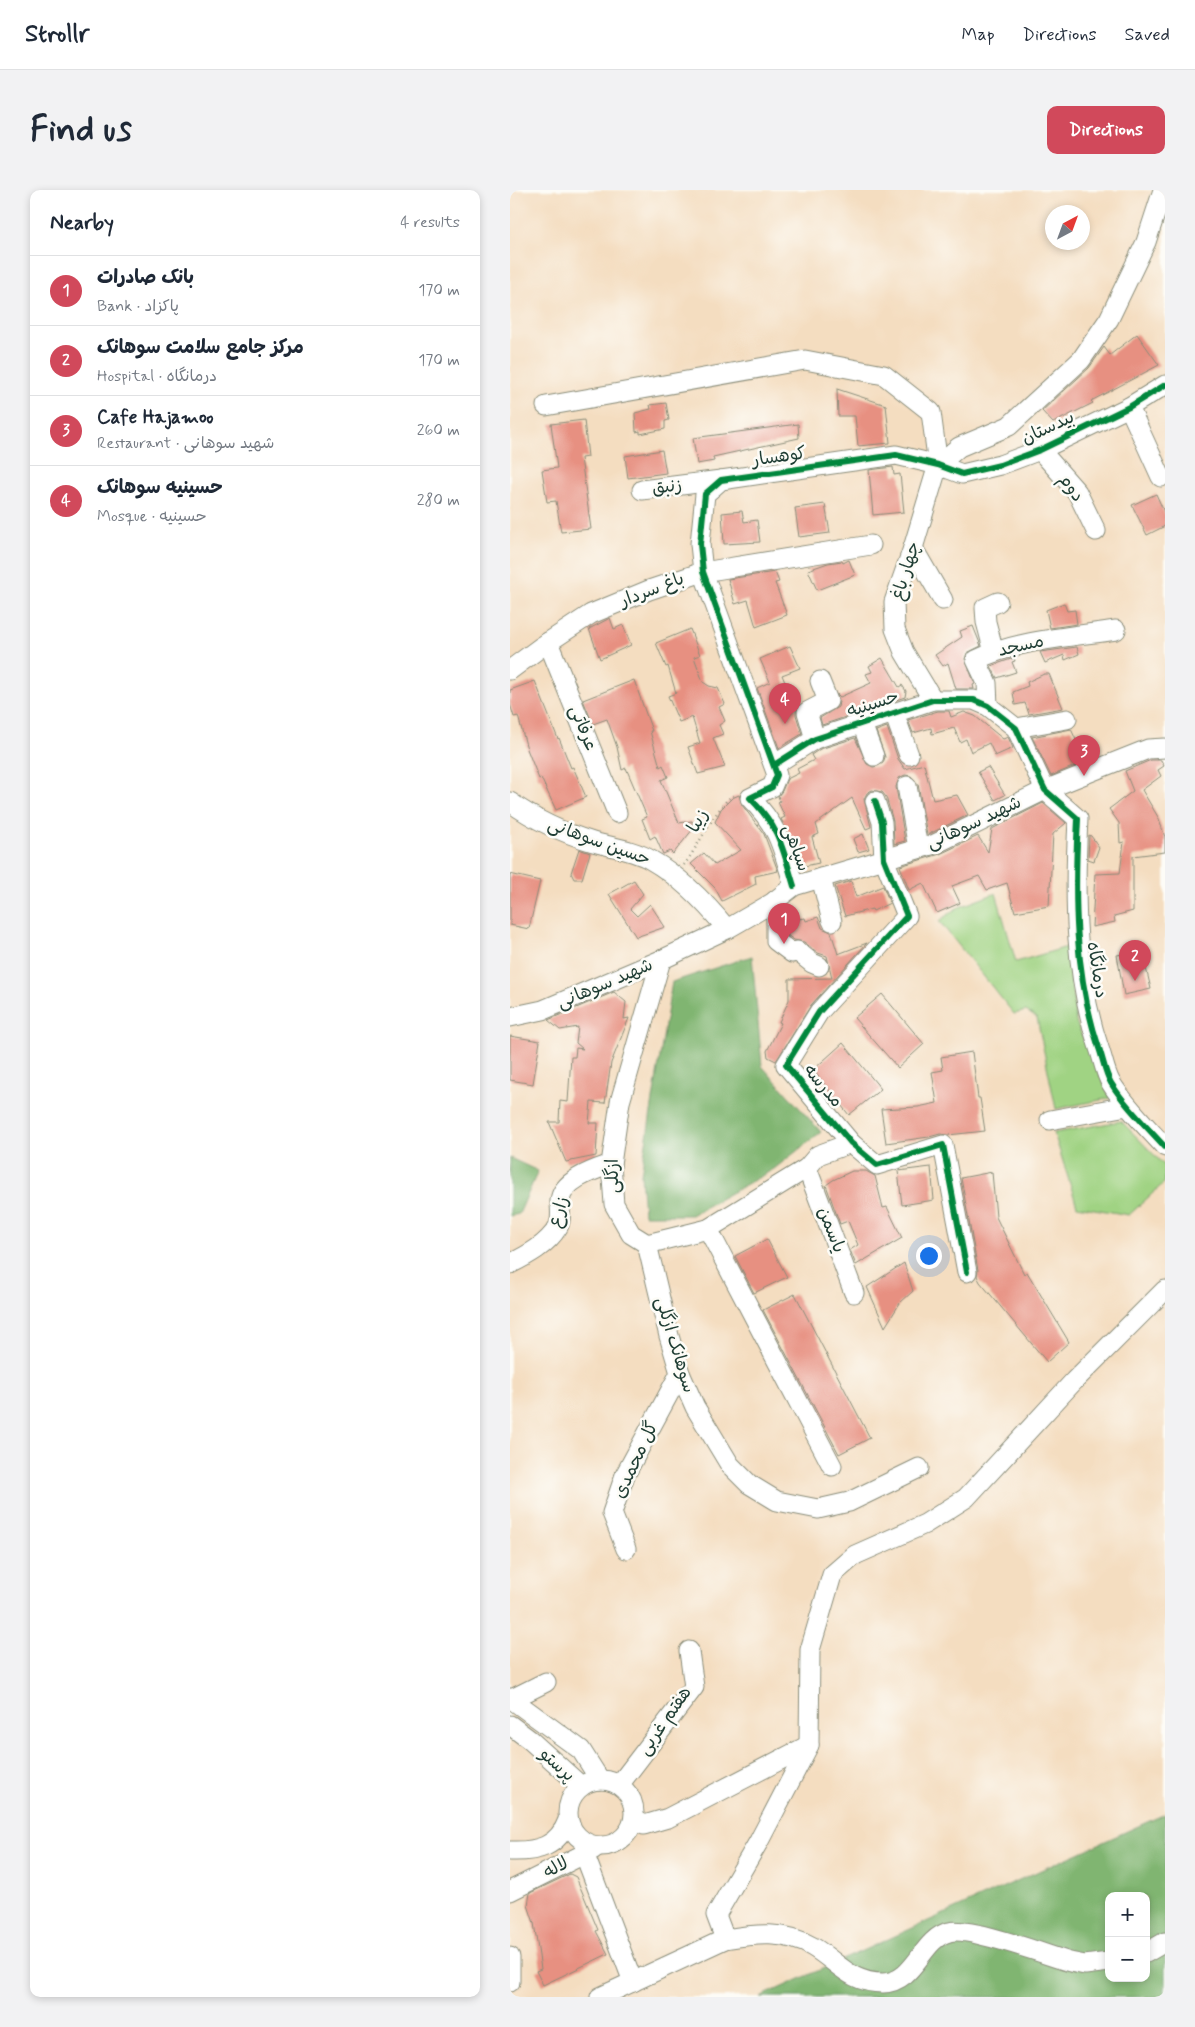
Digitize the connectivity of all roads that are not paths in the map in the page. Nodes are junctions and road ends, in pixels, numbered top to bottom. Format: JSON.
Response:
{"nodes":[{"id":1,"x":1163,"y":190,"type":"edge"},
{"id":2,"x":1165,"y":386,"type":"edge"},
{"id":3,"x":546,"y":406,"type":"dead end"},
{"id":4,"x":1129,"y":407,"type":"junction"},
{"id":5,"x":1040,"y":450,"type":"junction"},
{"id":6,"x":938,"y":465,"type":"junction"},
{"id":7,"x":1161,"y":477,"type":"dead end"},
{"id":8,"x":721,"y":480,"type":"junction"},
{"id":9,"x":642,"y":490,"type":"dead end"},
{"id":10,"x":1096,"y":531,"type":"dead end"},
{"id":11,"x":871,"y":545,"type":"dead end"},
{"id":12,"x":913,"y":548,"type":"junction"},
{"id":13,"x":704,"y":572,"type":"junction"},
{"id":14,"x":943,"y":600,"type":"dead end"},
{"id":15,"x":998,"y":602,"type":"dead end"},
{"id":16,"x":1116,"y":630,"type":"dead end"},
{"id":17,"x":548,"y":642,"type":"junction"},
{"id":18,"x":994,"y":652,"type":"junction"},
{"id":19,"x":510,"y":670,"type":"edge"},
{"id":20,"x":820,"y":681,"type":"dead end"},
{"id":21,"x":934,"y":700,"type":"junction"},
{"id":22,"x":988,"y":706,"type":"junction"},
{"id":23,"x":894,"y":713,"type":"junction"},
{"id":24,"x":1067,"y":719,"type":"dead end"},
{"id":25,"x":862,"y":724,"type":"junction"},
{"id":26,"x":1016,"y":728,"type":"junction"},
{"id":27,"x":815,"y":739,"type":"junction"},
{"id":28,"x":1165,"y":748,"type":"edge"},
{"id":29,"x":909,"y":755,"type":"dead end"},
{"id":30,"x":874,"y":756,"type":"dead end"},
{"id":31,"x":774,"y":765,"type":"junction"},
{"id":32,"x":907,"y":786,"type":"dead end"},
{"id":33,"x":1044,"y":790,"type":"junction"},
{"id":34,"x":874,"y":801,"type":"dead end"},
{"id":35,"x":510,"y":802,"type":"edge"},
{"id":36,"x":617,"y":813,"type":"dead end"},
{"id":37,"x":918,"y":848,"type":"junction"},
{"id":38,"x":884,"y":859,"type":"junction"},
{"id":39,"x":821,"y":878,"type":"junction"},
{"id":40,"x":794,"y":886,"type":"junction"},
{"id":41,"x":776,"y":900,"type":"junction"},
{"id":42,"x":832,"y":921,"type":"dead end"},
{"id":43,"x":727,"y":929,"type":"junction"},
{"id":44,"x":661,"y":960,"type":"junction"},
{"id":45,"x":819,"y":966,"type":"dead end"},
{"id":46,"x":510,"y":1017,"type":"edge"},
{"id":47,"x":1127,"y":1106,"type":"junction"},
{"id":48,"x":1050,"y":1120,"type":"dead end"},
{"id":49,"x":852,"y":1143,"type":"junction"},
{"id":50,"x":1165,"y":1146,"type":"edge"},
{"id":51,"x":610,"y":1164,"type":"junction"},
{"id":52,"x":807,"y":1168,"type":"junction"},
{"id":53,"x":708,"y":1229,"type":"junction"},
{"id":54,"x":647,"y":1244,"type":"junction"},
{"id":55,"x":510,"y":1264,"type":"edge"},
{"id":56,"x":967,"y":1272,"type":"dead end"},
{"id":57,"x":1165,"y":1290,"type":"edge"},
{"id":58,"x":854,"y":1293,"type":"dead end"},
{"id":59,"x":680,"y":1373,"type":"junction"},
{"id":60,"x":832,"y":1466,"type":"dead end"},
{"id":61,"x":919,"y":1468,"type":"dead end"},
{"id":62,"x":626,"y":1549,"type":"dead end"},
{"id":63,"x":689,"y":1651,"type":"dead end"},
{"id":64,"x":546,"y":1682,"type":"dead end"},
{"id":65,"x":511,"y":1699,"type":"edge"},
{"id":66,"x":510,"y":1725,"type":"edge"},
{"id":67,"x":809,"y":1745,"type":"junction"},
{"id":68,"x":600,"y":1780,"type":"junction"},
{"id":69,"x":619,"y":1785,"type":"junction"},
{"id":70,"x":581,"y":1786,"type":"junction"},
{"id":71,"x":634,"y":1819,"type":"junction"},
{"id":72,"x":568,"y":1820,"type":"junction"},
{"id":73,"x":604,"y":1847,"type":"junction"},
{"id":74,"x":510,"y":1850,"type":"edge"},
{"id":75,"x":584,"y":1853,"type":"junction"},
{"id":76,"x":511,"y":1892,"type":"edge"},
{"id":77,"x":725,"y":1939,"type":"junction"},
{"id":78,"x":1165,"y":1942,"type":"edge"},
{"id":79,"x":1150,"y":1951,"type":"edge"},
{"id":80,"x":510,"y":1957,"type":"edge"},
{"id":81,"x":1105,"y":1962,"type":"edge"},
{"id":82,"x":510,"y":1982,"type":"edge"},
{"id":83,"x":633,"y":1982,"type":"junction"},
{"id":84,"x":600,"y":1997,"type":"edge"}],
"edges":[{"from":1,"to":6,"type":"street"},
{"from":2,"to":4,"type":"street","name":"بیدستان"},
{"from":3,"to":6,"type":"street"},
{"from":4,"to":5,"type":"street","name":"بیدستان"},
{"from":4,"to":7,"type":"street"},
{"from":5,"to":6,"type":"street","name":"بیدستان"},
{"from":5,"to":10,"type":"street","name":"دوم"},
{"from":6,"to":8,"type":"street","name":"کوهسار"},
{"from":6,"to":12,"type":"street","name":"چهار باغ"},
{"from":8,"to":9,"type":"street","name":"زنبق"},
{"from":8,"to":13,"type":"street"},
{"from":11,"to":13,"type":"street","name":"باغ سردار"},
{"from":12,"to":14,"type":"street"},
{"from":12,"to":21,"type":"street","name":"چهار باغ"},
{"from":13,"to":17,"type":"street","name":"باغ سردار"},
{"from":13,"to":31,"type":"street"},
{"from":15,"to":18,"type":"street"},
{"from":16,"to":18,"type":"street","name":"مسجد"},
{"from":17,"to":19,"type":"street","name":"باغ سردار"},
{"from":17,"to":36,"type":"street","name":"عرفاتی"},
{"from":18,"to":22,"type":"street","name":"مسجد"},
{"from":20,"to":27,"type":"street"},
{"from":21,"to":22,"type":"street","name":"حسینیه"},
{"from":21,"to":23,"type":"street","name":"حسینیه"},
{"from":22,"to":26,"type":"street"},
{"from":23,"to":25,"type":"street","name":"حسینیه"},
{"from":23,"to":29,"type":"street"},
{"from":24,"to":26,"type":"street"},
{"from":25,"to":27,"type":"street","name":"حسینیه"},
{"from":25,"to":30,"type":"street"},
{"from":26,"to":33,"type":"street"},
{"from":27,"to":31,"type":"street","name":"حسینیه"},
{"from":28,"to":33,"type":"street","name":"شهید سوهانی"},
{"from":31,"to":40,"type":"street","name":"سپاهی"},
{"from":32,"to":37,"type":"street"},
{"from":33,"to":37,"type":"street","name":"شهید سوهانی"},
{"from":33,"to":47,"type":"street","name":"درمانگاه"},
{"from":34,"to":38,"type":"street"},
{"from":35,"to":43,"type":"street","name":"حسین سوهانی"},
{"from":37,"to":38,"type":"street","name":"شهید سوهانی"},
{"from":38,"to":39,"type":"street","name":"شهید سوهانی"},
{"from":38,"to":49,"type":"street","name":"مدرسه"},
{"from":39,"to":40,"type":"street","name":"شهید سوهانی"},
{"from":39,"to":42,"type":"street"},
{"from":40,"to":41,"type":"street","name":"شهید سوهانی"},
{"from":41,"to":43,"type":"street","name":"شهید سوهانی"},
{"from":41,"to":45,"type":"street"},
{"from":43,"to":44,"type":"street","name":"شهید سوهانی"},
{"from":44,"to":46,"type":"street","name":"شهید سوهانی"},
{"from":44,"to":51,"type":"street","name":"ازگلی"},
{"from":47,"to":48,"type":"street"},
{"from":47,"to":50,"type":"street","name":"درمانگاه"},
{"from":49,"to":52,"type":"street"},
{"from":49,"to":56,"type":"street","name":"مدرسه"},
{"from":51,"to":54,"type":"street","name":"ازگلی"},
{"from":51,"to":55,"type":"street","name":"زارع"},
{"from":52,"to":53,"type":"street"},
{"from":52,"to":58,"type":"street","name":"یاسمن"},
{"from":53,"to":54,"type":"street"},
{"from":53,"to":60,"type":"street"},
{"from":54,"to":59,"type":"street","name":"سوهانک ازگلی"},
{"from":57,"to":67,"type":"street"},
{"from":59,"to":61,"type":"street","name":"سوهانک ازگلی"},
{"from":59,"to":62,"type":"street","name":"گل محمدی"},
{"from":63,"to":69,"type":"street","name":"هفتم غربی"},
{"from":64,"to":65,"type":"street"},
{"from":65,"to":68,"type":"street"},
{"from":66,"to":70,"type":"street","name":"پرستو"},
{"from":67,"to":71,"type":"street"},
{"from":67,"to":77,"type":"street"},
{"from":68,"to":69,"type":"street"},
{"from":68,"to":70,"type":"street"},
{"from":69,"to":71,"type":"street"},
{"from":70,"to":72,"type":"street"},
{"from":71,"to":73,"type":"street"},
{"from":72,"to":73,"type":"street"},
{"from":72,"to":74,"type":"street","name":"لاله"},
{"from":73,"to":75,"type":"street","name":"لاله"},
{"from":75,"to":76,"type":"street","name":"لاله"},
{"from":75,"to":83,"type":"street"},
{"from":77,"to":81,"type":"street"},
{"from":77,"to":83,"type":"street"},
{"from":78,"to":79,"type":"street"},
{"from":80,"to":82,"type":"street"},
{"from":83,"to":84,"type":"street"}]}
